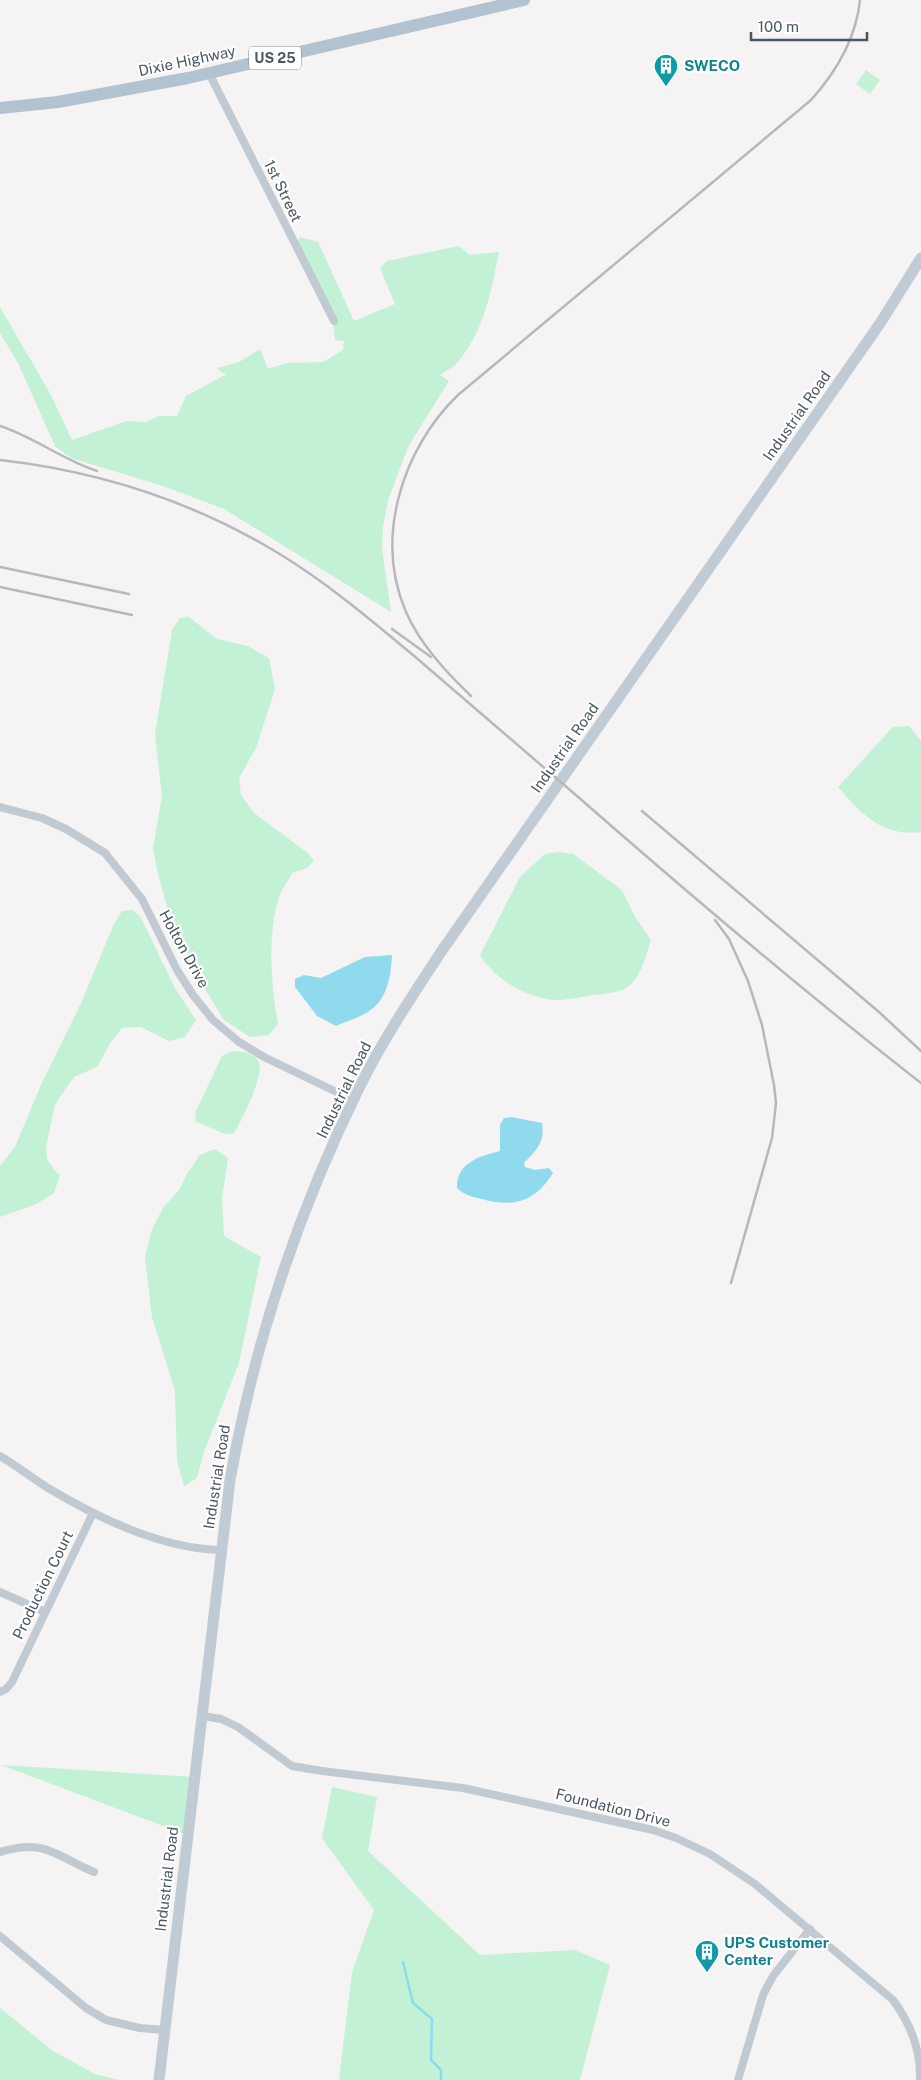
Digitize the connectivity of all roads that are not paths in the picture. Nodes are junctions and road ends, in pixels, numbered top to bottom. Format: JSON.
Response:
{"nodes":[{"id":1,"x":524,"y":0,"type":"edge"},
{"id":2,"x":209,"y":73,"type":"junction"},
{"id":3,"x":0,"y":108,"type":"edge"},
{"id":4,"x":921,"y":258,"type":"edge"},
{"id":5,"x":334,"y":321,"type":"dead end"},
{"id":6,"x":0,"y":807,"type":"edge"},
{"id":7,"x":353,"y":1100,"type":"junction"},
{"id":8,"x":0,"y":1456,"type":"edge"},
{"id":9,"x":93,"y":1513,"type":"junction"},
{"id":10,"x":221,"y":1550,"type":"junction"},
{"id":11,"x":0,"y":1592,"type":"edge"},
{"id":12,"x":45,"y":1612,"type":"junction"},
{"id":13,"x":0,"y":1692,"type":"edge"},
{"id":14,"x":203,"y":1716,"type":"junction"},
{"id":15,"x":0,"y":1852,"type":"edge"},
{"id":16,"x":94,"y":1872,"type":"dead end"},
{"id":17,"x":810,"y":1929,"type":"junction"},
{"id":18,"x":0,"y":1936,"type":"edge"},
{"id":19,"x":164,"y":2030,"type":"junction"},
{"id":20,"x":921,"y":2070,"type":"edge"},
{"id":21,"x":159,"y":2080,"type":"edge"},
{"id":22,"x":738,"y":2080,"type":"edge"},
{"id":23,"x":920,"y":2080,"type":"edge"}],
"edges":[{"from":1,"to":2,"type":"main road","name":"Dixie Highway","number":"US 25"},
{"from":2,"to":3,"type":"main road","name":"Dixie Highway","number":"US 25"},
{"from":2,"to":5,"type":"street","name":"1st Street"},
{"from":4,"to":7,"type":"main road","name":"Industrial Road"},
{"from":6,"to":7,"type":"street","name":"Holton Drive"},
{"from":7,"to":10,"type":"main road","name":"Industrial Road"},
{"from":8,"to":9,"type":"street"},
{"from":9,"to":10,"type":"street"},
{"from":9,"to":12,"type":"street","name":"Production Court"},
{"from":10,"to":14,"type":"main road","name":"Industrial Road"},
{"from":11,"to":12,"type":"street"},
{"from":12,"to":13,"type":"street","name":"Production Court"},
{"from":14,"to":17,"type":"street","name":"Foundation Drive"},
{"from":14,"to":19,"type":"main road","name":"Industrial Road"},
{"from":15,"to":16,"type":"street"},
{"from":17,"to":20,"type":"street","name":"Foundation Drive"},
{"from":17,"to":22,"type":"street"},
{"from":18,"to":19,"type":"street"},
{"from":19,"to":21,"type":"main road","name":"Industrial Road"},
{"from":20,"to":23,"type":"street","name":"Foundation Drive"}]}
